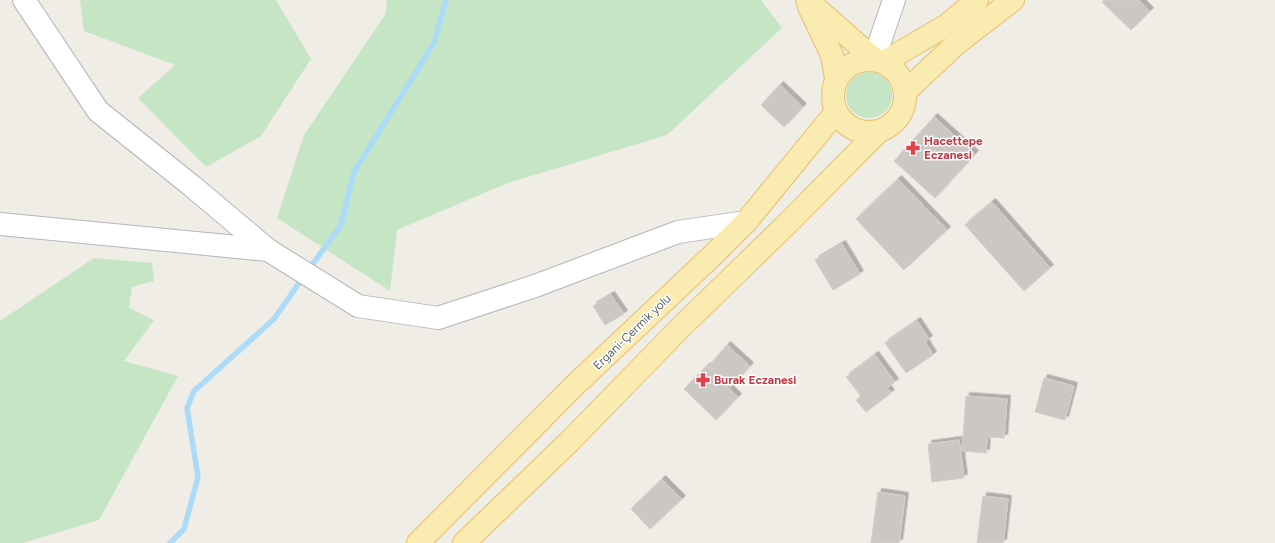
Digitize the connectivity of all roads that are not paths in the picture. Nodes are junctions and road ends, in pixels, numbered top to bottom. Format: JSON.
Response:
{"nodes":[{"id":1,"x":24,"y":0,"type":"edge"},
{"id":2,"x":807,"y":0,"type":"edge"},
{"id":3,"x":894,"y":0,"type":"edge"},
{"id":4,"x":978,"y":0,"type":"edge"},
{"id":5,"x":1013,"y":0,"type":"edge"},
{"id":6,"x":879,"y":61,"type":"junction"},
{"id":7,"x":836,"y":79,"type":"junction"},
{"id":8,"x":905,"y":92,"type":"junction"},
{"id":9,"x":836,"y":112,"type":"junction"},
{"id":10,"x":879,"y":131,"type":"junction"},
{"id":11,"x":746,"y":222,"type":"junction"},
{"id":12,"x":0,"y":224,"type":"edge"},
{"id":13,"x":268,"y":250,"type":"junction"},
{"id":14,"x":418,"y":543,"type":"edge"},
{"id":15,"x":464,"y":543,"type":"edge"}],
"edges":[{"from":1,"to":13,"type":"street"},
{"from":2,"to":6,"type":"main road"},
{"from":2,"to":7,"type":"main road"},
{"from":3,"to":6,"type":"street"},
{"from":4,"to":6,"type":"main road"},
{"from":5,"to":8,"type":"main road"},
{"from":6,"to":7,"type":"main road"},
{"from":6,"to":8,"type":"main road"},
{"from":7,"to":9,"type":"main road"},
{"from":8,"to":10,"type":"main road"},
{"from":9,"to":10,"type":"main road"},
{"from":9,"to":11,"type":"main road","name":"Ergani-Çermik yolu"},
{"from":10,"to":15,"type":"main road"},
{"from":11,"to":13,"type":"street"},
{"from":11,"to":14,"type":"main road","name":"Ergani-Çermik yolu"},
{"from":12,"to":13,"type":"street"}]}
